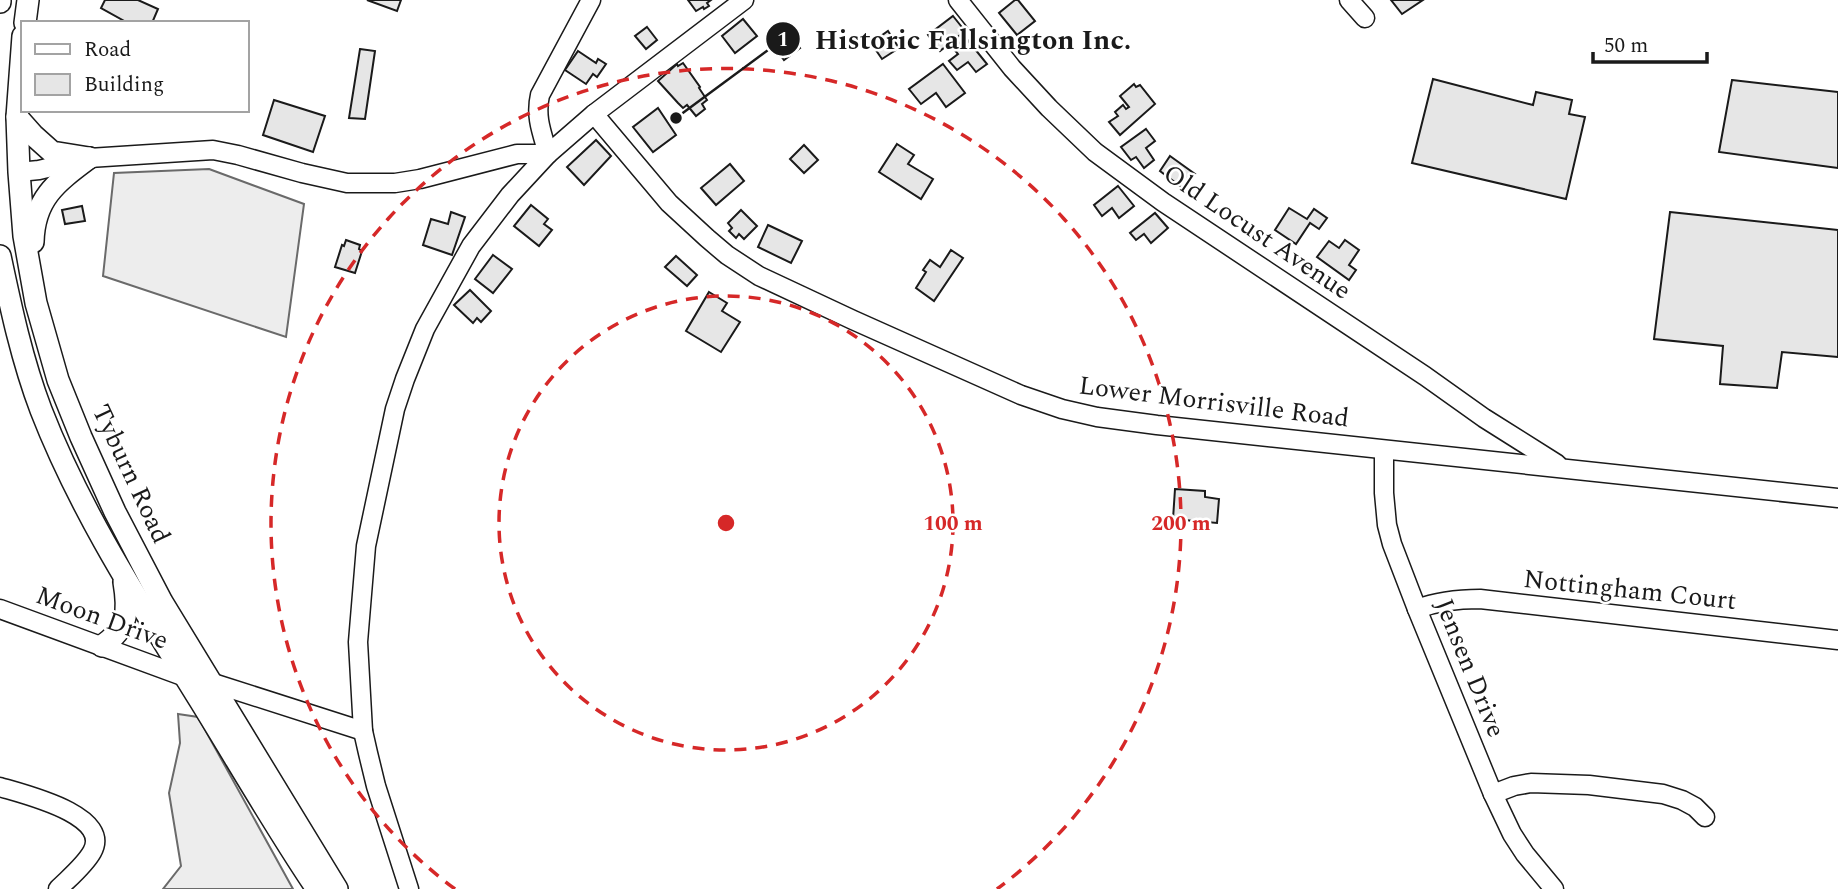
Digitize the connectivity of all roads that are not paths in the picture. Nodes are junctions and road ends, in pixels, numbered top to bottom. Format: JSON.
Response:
{"nodes":[{"id":1,"x":28,"y":0,"type":"edge"},
{"id":2,"x":591,"y":0,"type":"edge"},
{"id":3,"x":744,"y":0,"type":"edge"},
{"id":4,"x":958,"y":0,"type":"edge"},
{"id":5,"x":1349,"y":0,"type":"edge"},
{"id":6,"x":1365,"y":18,"type":"dead end"},
{"id":7,"x":24,"y":21,"type":"edge"},
{"id":8,"x":21,"y":68,"type":"edge"},
{"id":9,"x":594,"y":114,"type":"junction"},
{"id":10,"x":18,"y":117,"type":"junction"},
{"id":11,"x":548,"y":154,"type":"junction"},
{"id":12,"x":89,"y":158,"type":"junction"},
{"id":13,"x":9,"y":174,"type":"edge"},
{"id":14,"x":0,"y":256,"type":"edge"},
{"id":15,"x":32,"y":283,"type":"junction"},
{"id":16,"x":1384,"y":450,"type":"junction"},
{"id":17,"x":1562,"y":468,"type":"junction"},
{"id":18,"x":1838,"y":498,"type":"edge"},
{"id":19,"x":123,"y":577,"type":"junction"},
{"id":20,"x":0,"y":609,"type":"edge"},
{"id":21,"x":1417,"y":609,"type":"junction"},
{"id":22,"x":1838,"y":640,"type":"edge"},
{"id":23,"x":102,"y":646,"type":"junction"},
{"id":24,"x":185,"y":677,"type":"junction"},
{"id":25,"x":210,"y":682,"type":"junction"},
{"id":26,"x":363,"y":731,"type":"junction"},
{"id":27,"x":0,"y":787,"type":"edge"},
{"id":28,"x":1493,"y":794,"type":"junction"},
{"id":29,"x":1705,"y":817,"type":"dead end"},
{"id":30,"x":58,"y":889,"type":"edge"},
{"id":31,"x":317,"y":889,"type":"edge"},
{"id":32,"x":337,"y":889,"type":"edge"},
{"id":33,"x":409,"y":889,"type":"edge"},
{"id":34,"x":1554,"y":889,"type":"edge"}],
"edges":[{"from":1,"to":7,"type":"main road"},
{"from":2,"to":11,"type":"street"},
{"from":3,"to":9,"type":"street"},
{"from":4,"to":17,"type":"street","name":"Old Locust Avenue"},
{"from":5,"to":6,"type":"street"},
{"from":8,"to":10,"type":"main road","name":"Tyburn Road"},
{"from":9,"to":11,"type":"street"},
{"from":9,"to":16,"type":"street","name":"Lower Morrisville Road"},
{"from":10,"to":12,"type":"main road"},
{"from":10,"to":13,"type":"main road","name":"Tyburn Road"},
{"from":11,"to":12,"type":"street"},
{"from":11,"to":26,"type":"street"},
{"from":12,"to":13,"type":"street"},
{"from":12,"to":15,"type":"main road"},
{"from":13,"to":15,"type":"main road","name":"Tyburn Road"},
{"from":14,"to":19,"type":"main road","name":"Tyburn Road"},
{"from":15,"to":25,"type":"main road","name":"Tyburn Road"},
{"from":16,"to":17,"type":"street","name":"Lower Morrisville Road"},
{"from":16,"to":21,"type":"street","name":"Jensen Drive"},
{"from":17,"to":18,"type":"street","name":"Lower Morrisville Road"},
{"from":19,"to":23,"type":"main road"},
{"from":19,"to":24,"type":"main road","name":"Tyburn Road"},
{"from":20,"to":23,"type":"street","name":"Moon Drive"},
{"from":21,"to":22,"type":"street","name":"Nottingham Court"},
{"from":21,"to":28,"type":"street","name":"Jensen Drive"},
{"from":23,"to":24,"type":"street","name":"Moon Drive"},
{"from":24,"to":31,"type":"main road","name":"Tyburn Road"},
{"from":25,"to":26,"type":"street"},
{"from":25,"to":32,"type":"main road","name":"Tyburn Road"},
{"from":26,"to":33,"type":"street"},
{"from":27,"to":30,"type":"street"},
{"from":28,"to":29,"type":"street"},
{"from":28,"to":34,"type":"street","name":"Jensen Drive"}]}
